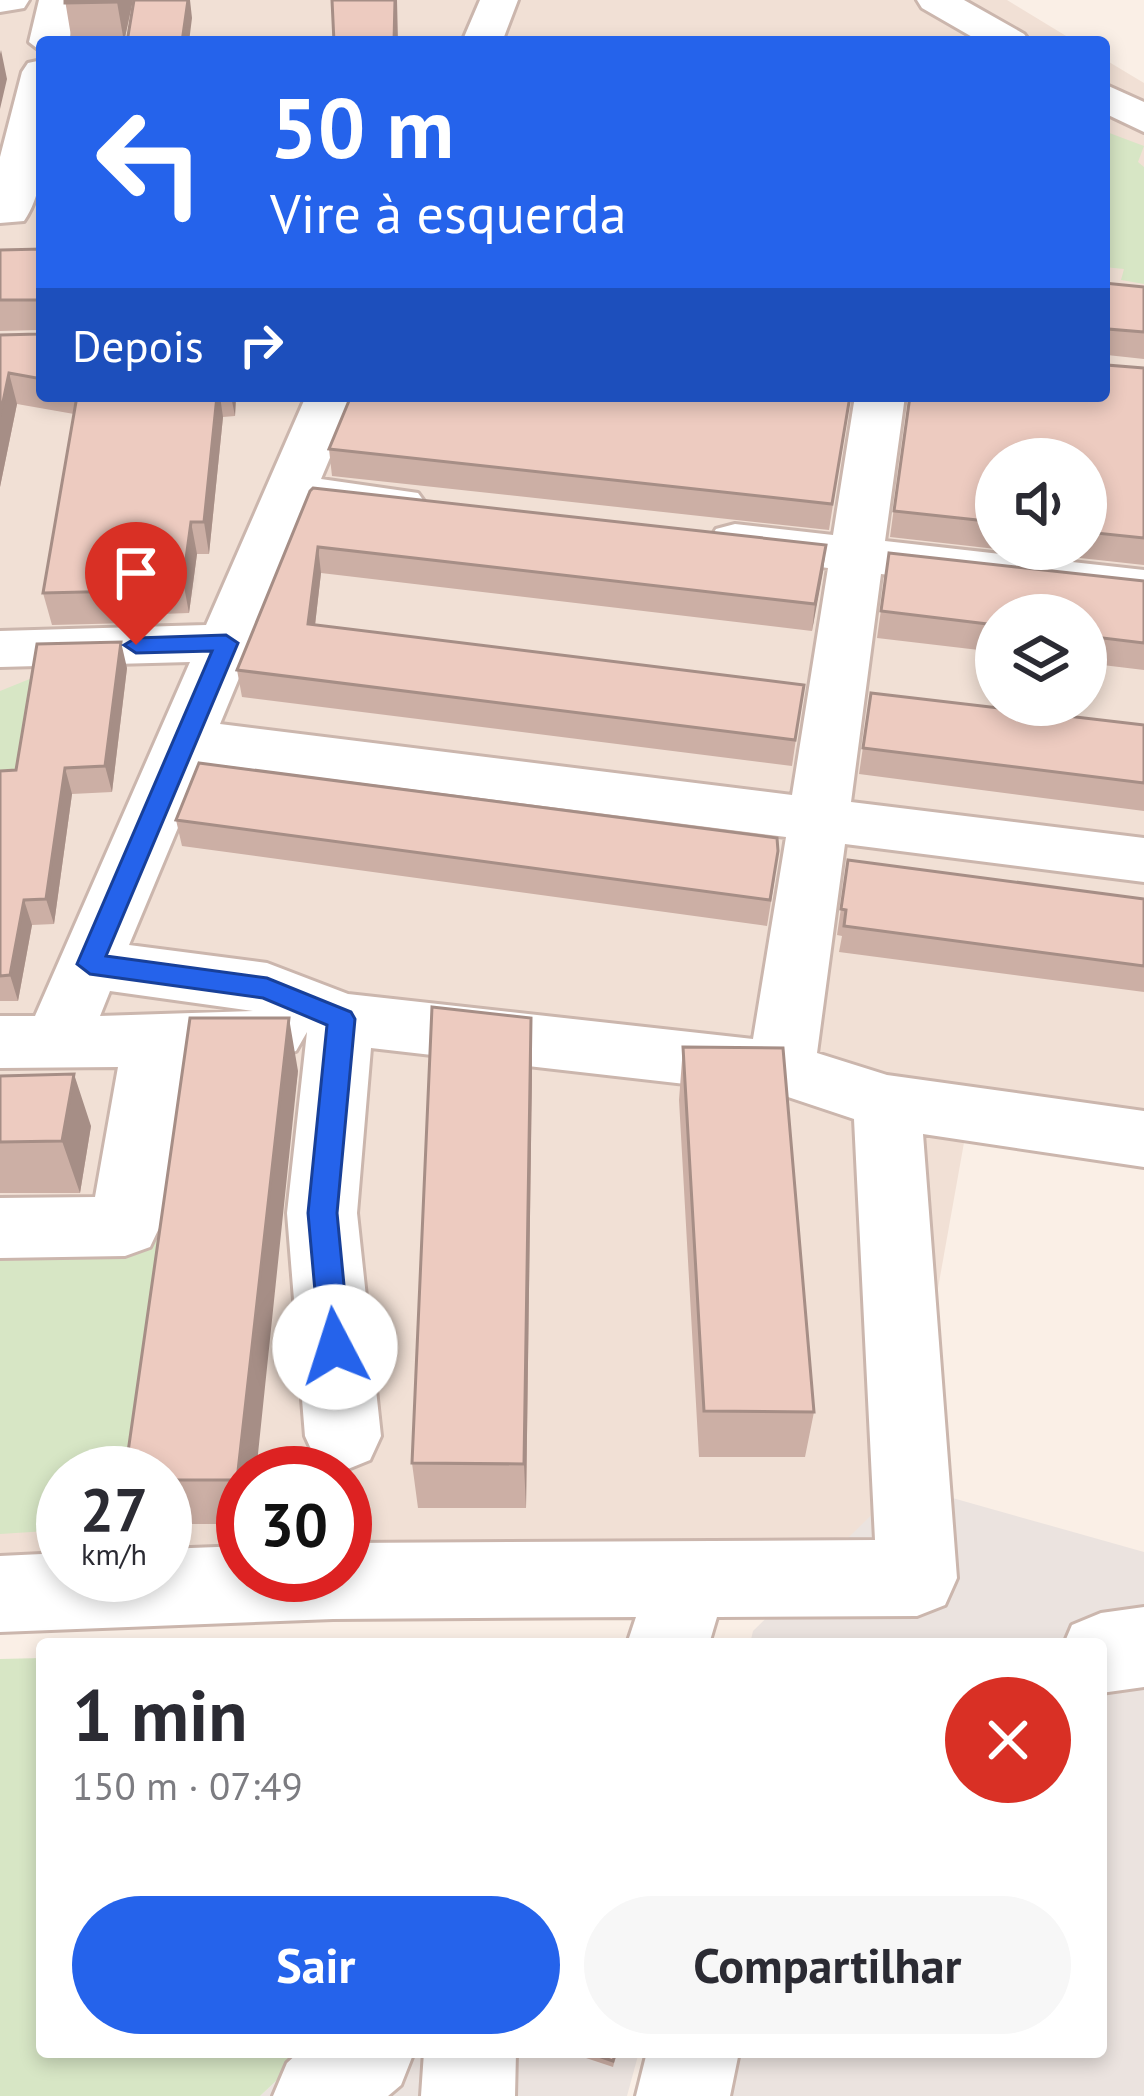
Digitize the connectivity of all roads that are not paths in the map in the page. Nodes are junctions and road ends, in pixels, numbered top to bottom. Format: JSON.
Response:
{"nodes":[{"id":1,"x":0,"y":0,"type":"edge"},
{"id":2,"x":10,"y":0,"type":"edge"},
{"id":3,"x":58,"y":0,"type":"edge"},
{"id":4,"x":500,"y":0,"type":"edge"},
{"id":5,"x":941,"y":12,"type":"edge"},
{"id":6,"x":50,"y":36,"type":"edge"},
{"id":7,"x":485,"y":36,"type":"edge"},
{"id":8,"x":996,"y":36,"type":"edge"},
{"id":9,"x":36,"y":62,"type":"edge"},
{"id":10,"x":0,"y":63,"type":"edge"},
{"id":11,"x":36,"y":98,"type":"edge"},
{"id":12,"x":1110,"y":99,"type":"edge"},
{"id":13,"x":1144,"y":119,"type":"edge"},
{"id":14,"x":8,"y":212,"type":"dead end"},
{"id":15,"x":328,"y":402,"type":"edge"},
{"id":16,"x":879,"y":402,"type":"edge"},
{"id":17,"x":291,"y":491,"type":"junction"},
{"id":18,"x":456,"y":510,"type":"edge"},
{"id":19,"x":692,"y":536,"type":"edge"},
{"id":20,"x":857,"y":555,"type":"junction"},
{"id":21,"x":1144,"y":587,"type":"edge"},
{"id":22,"x":226,"y":643,"type":"junction"},
{"id":23,"x":0,"y":650,"type":"edge"},
{"id":24,"x":185,"y":740,"type":"junction"},
{"id":25,"x":819,"y":819,"type":"junction"},
{"id":26,"x":1144,"y":860,"type":"edge"},
{"id":27,"x":90,"y":964,"type":"junction"},
{"id":28,"x":341,"y":1019,"type":"junction"},
{"id":29,"x":29,"y":1041,"type":"edge"},
{"id":30,"x":156,"y":1042,"type":"junction"},
{"id":31,"x":782,"y":1069,"type":"junction"},
{"id":32,"x":886,"y":1102,"type":"junction"},
{"id":33,"x":1144,"y":1139,"type":"edge"},
{"id":34,"x":0,"y":1228,"type":"edge"},
{"id":35,"x":343,"y":1436,"type":"dead end"},
{"id":36,"x":0,"y":1594,"type":"edge"},
{"id":37,"x":677,"y":1612,"type":"edge"},
{"id":38,"x":1144,"y":1647,"type":"edge"},
{"id":39,"x":1107,"y":1652,"type":"edge"},
{"id":40,"x":361,"y":2058,"type":"edge"},
{"id":41,"x":470,"y":2058,"type":"edge"},
{"id":42,"x":692,"y":2058,"type":"edge"},
{"id":43,"x":320,"y":2096,"type":"edge"},
{"id":44,"x":468,"y":2096,"type":"edge"},
{"id":45,"x":683,"y":2096,"type":"edge"}],
"edges":[{"from":1,"to":2,"type":"street"},
{"from":3,"to":6,"type":"street"},
{"from":4,"to":7,"type":"street"},
{"from":5,"to":8,"type":"street"},
{"from":9,"to":10,"type":"street"},
{"from":11,"to":14,"type":"street"},
{"from":12,"to":13,"type":"street"},
{"from":15,"to":17,"type":"street"},
{"from":16,"to":20,"type":"street"},
{"from":17,"to":18,"type":"street"},
{"from":17,"to":22,"type":"street"},
{"from":19,"to":20,"type":"street"},
{"from":20,"to":21,"type":"street"},
{"from":20,"to":25,"type":"street"},
{"from":22,"to":23,"type":"street"},
{"from":22,"to":24,"type":"street"},
{"from":24,"to":25,"type":"street"},
{"from":24,"to":27,"type":"street"},
{"from":25,"to":26,"type":"street"},
{"from":25,"to":31,"type":"street"},
{"from":27,"to":28,"type":"street"},
{"from":27,"to":29,"type":"street"},
{"from":28,"to":30,"type":"street"},
{"from":28,"to":31,"type":"street"},
{"from":28,"to":35,"type":"street"},
{"from":29,"to":30,"type":"street"},
{"from":30,"to":34,"type":"street"},
{"from":31,"to":32,"type":"street"},
{"from":32,"to":33,"type":"street"},
{"from":32,"to":37,"type":"street"},
{"from":36,"to":37,"type":"street"},
{"from":38,"to":39,"type":"street"},
{"from":40,"to":43,"type":"street"},
{"from":41,"to":44,"type":"street"},
{"from":42,"to":45,"type":"street"}]}
